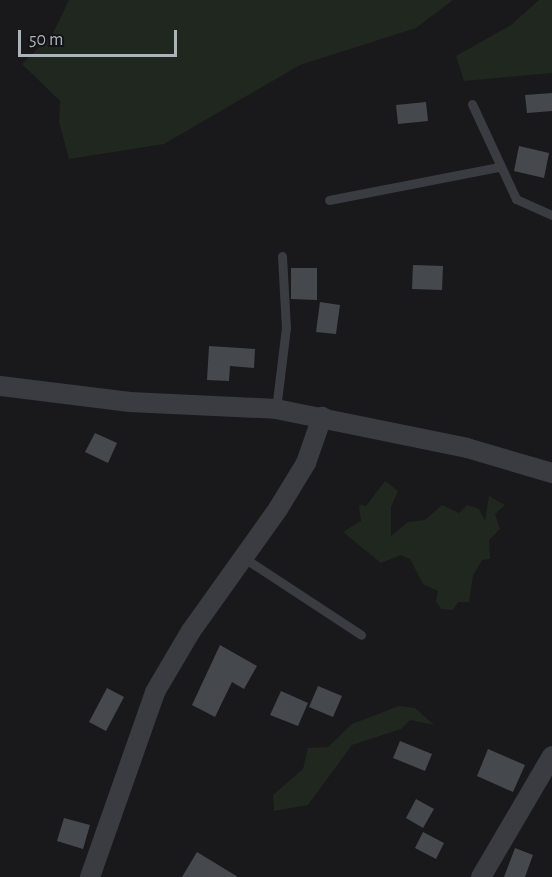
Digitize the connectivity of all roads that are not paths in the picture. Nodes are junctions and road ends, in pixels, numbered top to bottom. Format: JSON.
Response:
{"nodes":[{"id":1,"x":472,"y":104,"type":"dead end"},
{"id":2,"x":498,"y":167,"type":"junction"},
{"id":3,"x":329,"y":200,"type":"dead end"},
{"id":4,"x":552,"y":215,"type":"edge"},
{"id":5,"x":282,"y":256,"type":"dead end"},
{"id":6,"x":0,"y":386,"type":"edge"},
{"id":7,"x":276,"y":410,"type":"junction"},
{"id":8,"x":322,"y":417,"type":"junction"},
{"id":9,"x":552,"y":473,"type":"edge"},
{"id":10,"x":244,"y":558,"type":"junction"},
{"id":11,"x":362,"y":635,"type":"dead end"},
{"id":12,"x":552,"y":756,"type":"edge"},
{"id":13,"x":90,"y":877,"type":"edge"},
{"id":14,"x":481,"y":877,"type":"edge"}],
"edges":[{"from":1,"to":2,"type":"lane"},
{"from":2,"to":3,"type":"lane"},
{"from":2,"to":4,"type":"lane"},
{"from":5,"to":7,"type":"lane"},
{"from":6,"to":7,"type":"street"},
{"from":7,"to":8,"type":"street"},
{"from":8,"to":9,"type":"street"},
{"from":8,"to":10,"type":"street"},
{"from":10,"to":11,"type":"lane"},
{"from":10,"to":13,"type":"street"},
{"from":12,"to":14,"type":"street"}]}
